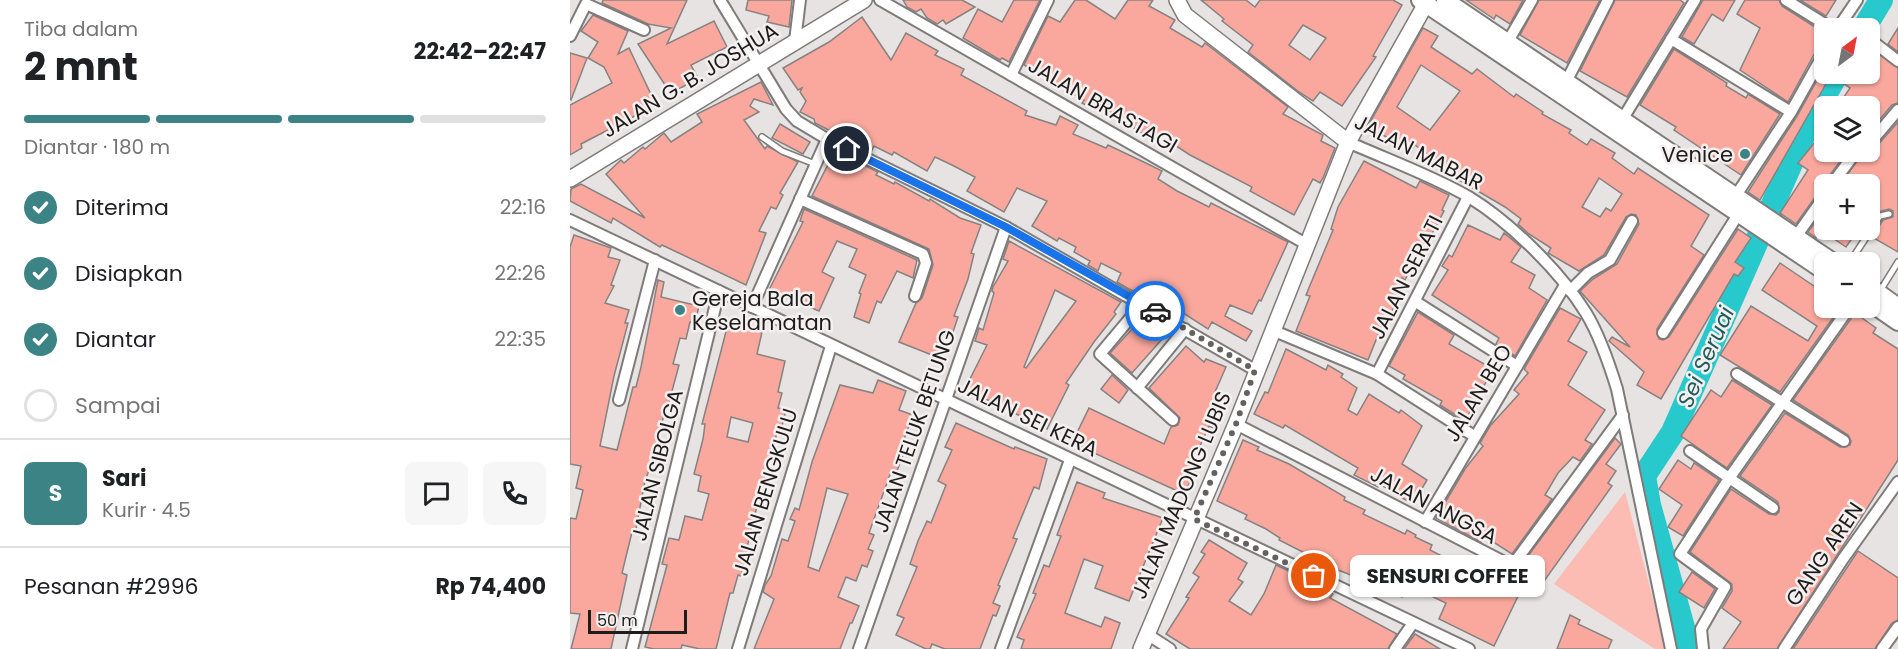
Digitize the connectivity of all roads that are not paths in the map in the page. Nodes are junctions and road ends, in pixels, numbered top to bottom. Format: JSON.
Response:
{"nodes":[{"id":1,"x":720,"y":0,"type":"edge"},
{"id":2,"x":800,"y":0,"type":"edge"},
{"id":3,"x":864,"y":0,"type":"edge"},
{"id":4,"x":880,"y":0,"type":"edge"},
{"id":5,"x":1048,"y":0,"type":"edge"},
{"id":6,"x":1177,"y":0,"type":"edge"},
{"id":7,"x":1532,"y":0,"type":"edge"},
{"id":8,"x":1608,"y":0,"type":"edge"},
{"id":9,"x":1695,"y":0,"type":"edge"},
{"id":10,"x":1786,"y":0,"type":"edge"},
{"id":11,"x":1857,"y":0,"type":"edge"},
{"id":12,"x":1424,"y":1,"type":"edge"},
{"id":13,"x":593,"y":3,"type":"edge"},
{"id":14,"x":1447,"y":4,"type":"edge"},
{"id":15,"x":1815,"y":18,"type":"edge"},
{"id":16,"x":1845,"y":18,"type":"edge"},
{"id":17,"x":644,"y":30,"type":"dead end"},
{"id":18,"x":570,"y":36,"type":"edge"},
{"id":19,"x":1671,"y":39,"type":"junction"},
{"id":20,"x":795,"y":41,"type":"junction"},
{"id":21,"x":1507,"y":43,"type":"junction"},
{"id":22,"x":1880,"y":47,"type":"edge"},
{"id":23,"x":1898,"y":61,"type":"edge"},
{"id":24,"x":760,"y":62,"type":"junction"},
{"id":25,"x":1814,"y":71,"type":"edge"},
{"id":26,"x":1011,"y":75,"type":"junction"},
{"id":27,"x":1566,"y":82,"type":"junction"},
{"id":28,"x":1898,"y":110,"type":"edge"},
{"id":29,"x":1791,"y":112,"type":"junction"},
{"id":30,"x":1622,"y":120,"type":"junction"},
{"id":31,"x":1880,"y":131,"type":"edge"},
{"id":32,"x":762,"y":137,"type":"dead end"},
{"id":33,"x":827,"y":139,"type":"junction"},
{"id":34,"x":1348,"y":142,"type":"junction"},
{"id":35,"x":815,"y":164,"type":"junction"},
{"id":36,"x":570,"y":179,"type":"edge"},
{"id":37,"x":1468,"y":197,"type":"junction"},
{"id":38,"x":800,"y":199,"type":"junction"},
{"id":39,"x":1814,"y":206,"type":"edge"},
{"id":40,"x":1745,"y":210,"type":"junction"},
{"id":41,"x":1889,"y":214,"type":"dead end"},
{"id":42,"x":570,"y":220,"type":"edge"},
{"id":43,"x":1632,"y":221,"type":"dead end"},
{"id":44,"x":1006,"y":227,"type":"junction"},
{"id":45,"x":1784,"y":234,"type":"junction"},
{"id":46,"x":1306,"y":244,"type":"junction"},
{"id":47,"x":1816,"y":252,"type":"edge"},
{"id":48,"x":1857,"y":252,"type":"edge"},
{"id":49,"x":655,"y":260,"type":"junction"},
{"id":50,"x":1814,"y":262,"type":"edge"},
{"id":51,"x":1898,"y":262,"type":"edge"},
{"id":52,"x":1880,"y":284,"type":"edge"},
{"id":53,"x":1568,"y":288,"type":"junction"},
{"id":54,"x":719,"y":291,"type":"junction"},
{"id":55,"x":915,"y":296,"type":"dead end"},
{"id":56,"x":1880,"y":298,"type":"edge"},
{"id":57,"x":1416,"y":302,"type":"junction"},
{"id":58,"x":1880,"y":303,"type":"edge"},
{"id":59,"x":1142,"y":304,"type":"junction"},
{"id":60,"x":752,"y":307,"type":"junction"},
{"id":61,"x":1898,"y":307,"type":"edge"},
{"id":62,"x":1842,"y":318,"type":"edge"},
{"id":63,"x":1898,"y":322,"type":"edge"},
{"id":64,"x":1185,"y":329,"type":"junction"},
{"id":65,"x":1272,"y":330,"type":"junction"},
{"id":66,"x":1663,"y":333,"type":"dead end"},
{"id":67,"x":831,"y":346,"type":"junction"},
{"id":68,"x":1517,"y":366,"type":"junction"},
{"id":69,"x":1255,"y":370,"type":"junction"},
{"id":70,"x":1377,"y":374,"type":"junction"},
{"id":71,"x":1737,"y":374,"type":"dead end"},
{"id":72,"x":1137,"y":388,"type":"junction"},
{"id":73,"x":947,"y":399,"type":"junction"},
{"id":74,"x":619,"y":400,"type":"dead end"},
{"id":75,"x":1783,"y":402,"type":"junction"},
{"id":76,"x":1623,"y":416,"type":"junction"},
{"id":77,"x":1173,"y":420,"type":"dead end"},
{"id":78,"x":1236,"y":424,"type":"junction"},
{"id":79,"x":1474,"y":436,"type":"junction"},
{"id":80,"x":1844,"y":441,"type":"dead end"},
{"id":81,"x":1690,"y":451,"type":"dead end"},
{"id":82,"x":1070,"y":460,"type":"junction"},
{"id":83,"x":1730,"y":477,"type":"junction"},
{"id":84,"x":1898,"y":482,"type":"edge"},
{"id":85,"x":1773,"y":508,"type":"dead end"},
{"id":86,"x":1194,"y":519,"type":"junction"},
{"id":87,"x":1425,"y":522,"type":"junction"},
{"id":88,"x":1413,"y":623,"type":"junction"},
{"id":89,"x":1898,"y":627,"type":"edge"},
{"id":90,"x":1147,"y":634,"type":"junction"},
{"id":91,"x":1465,"y":648,"type":"edge"},
{"id":92,"x":632,"y":649,"type":"edge"},
{"id":93,"x":738,"y":649,"type":"edge"},
{"id":94,"x":859,"y":649,"type":"edge"},
{"id":95,"x":1001,"y":649,"type":"edge"},
{"id":96,"x":1141,"y":649,"type":"edge"},
{"id":97,"x":1170,"y":649,"type":"edge"},
{"id":98,"x":1395,"y":649,"type":"edge"},
{"id":99,"x":1671,"y":649,"type":"edge"},
{"id":100,"x":1703,"y":649,"type":"edge"},
{"id":101,"x":1784,"y":649,"type":"edge"},
{"id":102,"x":1882,"y":649,"type":"edge"}],
"edges":[{"from":1,"to":24,"type":"street"},
{"from":2,"to":20,"type":"street"},
{"from":3,"to":20,"type":"street","name":"JALAN G. B. JOSHUA"},
{"from":4,"to":26,"type":"street","name":"JALAN BRASTAGI"},
{"from":5,"to":26,"type":"street"},
{"from":6,"to":34,"type":"street","name":"JALAN MABAR"},
{"from":7,"to":21,"type":"street"},
{"from":8,"to":27,"type":"street"},
{"from":9,"to":19,"type":"street"},
{"from":10,"to":15,"type":"street"},
{"from":11,"to":16,"type":"street"},
{"from":12,"to":14,"type":"main road"},
{"from":12,"to":34,"type":"street","name":"JALAN MADONG LUBIS"},
{"from":13,"to":17,"type":"street"},
{"from":13,"to":18,"type":"street"},
{"from":14,"to":21,"type":"main road"},
{"from":14,"to":40,"type":"main road"},
{"from":19,"to":29,"type":"street"},
{"from":19,"to":30,"type":"street"},
{"from":20,"to":24,"type":"street","name":"JALAN G. B. JOSHUA"},
{"from":21,"to":27,"type":"main road"},
{"from":22,"to":23,"type":"street"},
{"from":24,"to":33,"type":"street"},
{"from":24,"to":36,"type":"street","name":"JALAN G. B. JOSHUA"},
{"from":25,"to":29,"type":"street"},
{"from":26,"to":46,"type":"street","name":"JALAN BRASTAGI"},
{"from":27,"to":30,"type":"main road"},
{"from":28,"to":31,"type":"street"},
{"from":29,"to":40,"type":"street"},
{"from":30,"to":40,"type":"main road"},
{"from":32,"to":35,"type":"lane"},
{"from":33,"to":35,"type":"street"},
{"from":33,"to":44,"type":"street"},
{"from":34,"to":37,"type":"street","name":"JALAN MABAR"},
{"from":34,"to":46,"type":"street","name":"JALAN MADONG LUBIS"},
{"from":35,"to":38,"type":"street"},
{"from":37,"to":53,"type":"street","name":"JALAN MABAR"},
{"from":37,"to":57,"type":"street","name":"JALAN SERATI"},
{"from":38,"to":55,"type":"street"},
{"from":38,"to":60,"type":"street"},
{"from":39,"to":45,"type":"street"},
{"from":40,"to":45,"type":"main road"},
{"from":40,"to":66,"type":"street"},
{"from":41,"to":48,"type":"lane"},
{"from":42,"to":49,"type":"street","name":"JALAN SEI KERA"},
{"from":43,"to":53,"type":"street","name":"JALAN BEO"},
{"from":44,"to":59,"type":"street"},
{"from":44,"to":73,"type":"street","name":"JALAN TELUK BETUNG"},
{"from":45,"to":47,"type":"main road"},
{"from":45,"to":50,"type":"main road"},
{"from":46,"to":65,"type":"street","name":"JALAN MADONG LUBIS"},
{"from":49,"to":54,"type":"street","name":"JALAN SEI KERA"},
{"from":49,"to":74,"type":"street"},
{"from":51,"to":52,"type":"lane"},
{"from":53,"to":68,"type":"street","name":"JALAN BEO"},
{"from":53,"to":76,"type":"street","name":"JALAN MABAR"},
{"from":54,"to":60,"type":"street","name":"JALAN SEI KERA"},
{"from":54,"to":92,"type":"street","name":"JALAN SIBOLGA"},
{"from":56,"to":61,"type":"main road"},
{"from":57,"to":68,"type":"street"},
{"from":57,"to":70,"type":"street","name":"JALAN SERATI"},
{"from":58,"to":63,"type":"main road"},
{"from":59,"to":64,"type":"street"},
{"from":59,"to":72,"type":"street"},
{"from":60,"to":67,"type":"street","name":"JALAN SEI KERA"},
{"from":62,"to":75,"type":"street"},
{"from":64,"to":69,"type":"street"},
{"from":64,"to":72,"type":"street"},
{"from":65,"to":69,"type":"street","name":"JALAN MADONG LUBIS"},
{"from":65,"to":70,"type":"street"},
{"from":67,"to":73,"type":"street","name":"JALAN SEI KERA"},
{"from":67,"to":93,"type":"street","name":"JALAN BENGKULU"},
{"from":68,"to":79,"type":"street","name":"JALAN BEO"},
{"from":69,"to":78,"type":"street","name":"JALAN MADONG LUBIS"},
{"from":70,"to":79,"type":"street"},
{"from":71,"to":75,"type":"street"},
{"from":72,"to":77,"type":"street"},
{"from":73,"to":82,"type":"street","name":"JALAN SEI KERA"},
{"from":73,"to":94,"type":"street","name":"JALAN TELUK BETUNG"},
{"from":75,"to":80,"type":"street"},
{"from":75,"to":83,"type":"street"},
{"from":76,"to":87,"type":"street","name":"JALAN ANGSA"},
{"from":76,"to":99,"type":"street","name":"JALAN MABAR"},
{"from":78,"to":86,"type":"street","name":"JALAN MADONG LUBIS"},
{"from":78,"to":87,"type":"street","name":"JALAN ANGSA"},
{"from":79,"to":87,"type":"street","name":"JALAN BEO"},
{"from":81,"to":83,"type":"street"},
{"from":82,"to":86,"type":"street","name":"JALAN SEI KERA"},
{"from":82,"to":95,"type":"street"},
{"from":83,"to":85,"type":"street"},
{"from":83,"to":100,"type":"street"},
{"from":84,"to":101,"type":"street","name":"GANG AREN"},
{"from":86,"to":88,"type":"street","name":"JALAN SEI KERA"},
{"from":86,"to":90,"type":"street","name":"JALAN MADONG LUBIS"},
{"from":88,"to":91,"type":"street","name":"JALAN SEI KERA"},
{"from":88,"to":98,"type":"street"},
{"from":89,"to":102,"type":"street"},
{"from":90,"to":96,"type":"street","name":"JALAN MADONG LUBIS"},
{"from":90,"to":97,"type":"street"}]}
